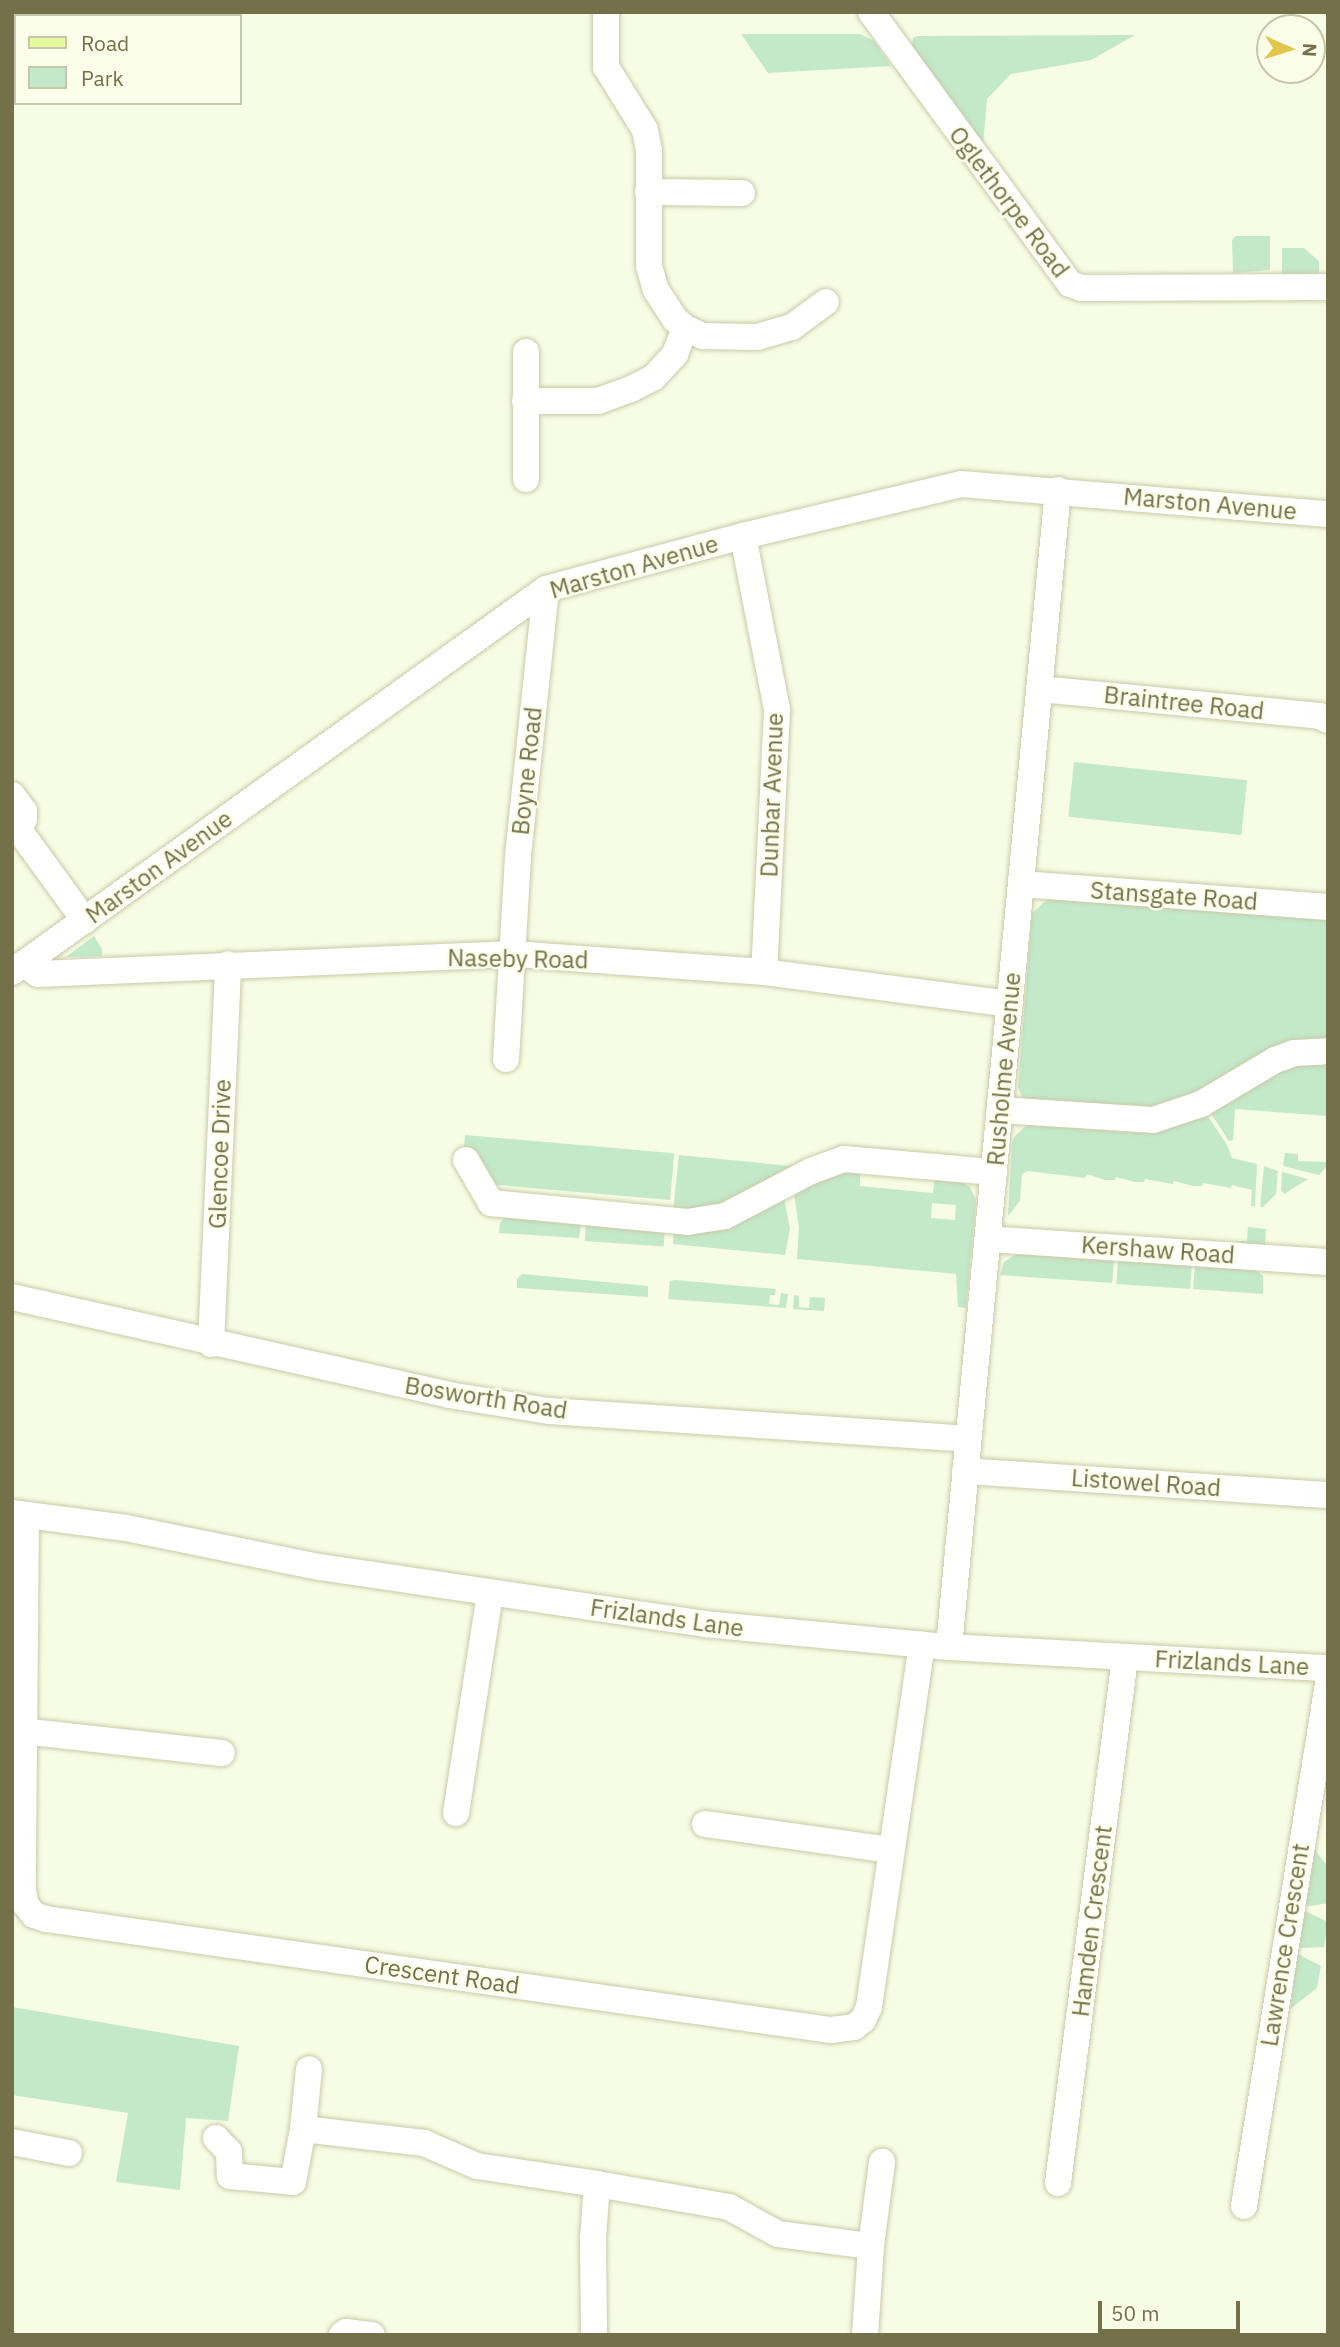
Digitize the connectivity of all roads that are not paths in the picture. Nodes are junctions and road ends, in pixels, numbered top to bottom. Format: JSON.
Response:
{"nodes":[{"id":1,"x":60,"y":12,"type":"edge"},
{"id":2,"x":109,"y":12,"type":"edge"},
{"id":3,"x":606,"y":12,"type":"edge"},
{"id":4,"x":871,"y":12,"type":"edge"},
{"id":5,"x":648,"y":192,"type":"junction"},
{"id":6,"x":742,"y":192,"type":"dead end"},
{"id":7,"x":1328,"y":288,"type":"edge"},
{"id":8,"x":826,"y":302,"type":"dead end"},
{"id":9,"x":685,"y":328,"type":"junction"},
{"id":10,"x":526,"y":352,"type":"dead end"},
{"id":11,"x":525,"y":401,"type":"junction"},
{"id":12,"x":526,"y":479,"type":"dead end"},
{"id":13,"x":1058,"y":490,"type":"junction"},
{"id":14,"x":1328,"y":514,"type":"edge"},
{"id":15,"x":743,"y":536,"type":"junction"},
{"id":16,"x":546,"y":589,"type":"junction"},
{"id":17,"x":1040,"y":689,"type":"junction"},
{"id":18,"x":1328,"y":720,"type":"edge"},
{"id":19,"x":12,"y":795,"type":"edge"},
{"id":20,"x":16,"y":831,"type":"edge"},
{"id":21,"x":1021,"y":884,"type":"junction"},
{"id":22,"x":1328,"y":907,"type":"edge"},
{"id":23,"x":85,"y":921,"type":"junction"},
{"id":24,"x":514,"y":954,"type":"junction"},
{"id":25,"x":228,"y":964,"type":"junction"},
{"id":26,"x":19,"y":969,"type":"edge"},
{"id":27,"x":764,"y":972,"type":"junction"},
{"id":28,"x":1010,"y":1004,"type":"junction"},
{"id":29,"x":1328,"y":1051,"type":"edge"},
{"id":30,"x":506,"y":1059,"type":"dead end"},
{"id":31,"x":1000,"y":1110,"type":"junction"},
{"id":32,"x":466,"y":1160,"type":"dead end"},
{"id":33,"x":994,"y":1172,"type":"junction"},
{"id":34,"x":988,"y":1240,"type":"junction"},
{"id":35,"x":1328,"y":1262,"type":"edge"},
{"id":36,"x":12,"y":1297,"type":"edge"},
{"id":37,"x":211,"y":1344,"type":"junction"},
{"id":38,"x":968,"y":1439,"type":"junction"},
{"id":39,"x":965,"y":1471,"type":"junction"},
{"id":40,"x":1328,"y":1495,"type":"edge"},
{"id":41,"x":19,"y":1514,"type":"edge"},
{"id":42,"x":490,"y":1594,"type":"junction"},
{"id":43,"x":922,"y":1645,"type":"junction"},
{"id":44,"x":950,"y":1647,"type":"junction"},
{"id":45,"x":1125,"y":1658,"type":"junction"},
{"id":46,"x":1328,"y":1668,"type":"edge"},
{"id":47,"x":1328,"y":1684,"type":"edge"},
{"id":48,"x":22,"y":1731,"type":"junction"},
{"id":49,"x":222,"y":1753,"type":"dead end"},
{"id":50,"x":456,"y":1813,"type":"dead end"},
{"id":51,"x":705,"y":1824,"type":"dead end"},
{"id":52,"x":891,"y":1850,"type":"junction"},
{"id":53,"x":309,"y":2069,"type":"dead end"},
{"id":54,"x":303,"y":2129,"type":"junction"},
{"id":55,"x":216,"y":2138,"type":"dead end"},
{"id":56,"x":12,"y":2142,"type":"edge"},
{"id":57,"x":69,"y":2154,"type":"dead end"},
{"id":58,"x":882,"y":2162,"type":"dead end"},
{"id":59,"x":1058,"y":2183,"type":"dead end"},
{"id":60,"x":597,"y":2184,"type":"junction"},
{"id":61,"x":1244,"y":2206,"type":"dead end"},
{"id":62,"x":871,"y":2246,"type":"junction"},
{"id":63,"x":342,"y":2335,"type":"edge"},
{"id":64,"x":372,"y":2335,"type":"edge"},
{"id":65,"x":594,"y":2335,"type":"edge"},
{"id":66,"x":865,"y":2335,"type":"edge"}],
"edges":[{"from":1,"to":2,"type":"main road"},
{"from":3,"to":5,"type":"street"},
{"from":4,"to":7,"type":"street","name":"Oglethorpe Road"},
{"from":5,"to":6,"type":"street"},
{"from":5,"to":9,"type":"street"},
{"from":8,"to":9,"type":"street"},
{"from":9,"to":11,"type":"street"},
{"from":10,"to":11,"type":"street"},
{"from":11,"to":12,"type":"street"},
{"from":13,"to":14,"type":"street","name":"Marston Avenue"},
{"from":13,"to":15,"type":"street","name":"Marston Avenue"},
{"from":13,"to":17,"type":"street","name":"Rusholme Avenue"},
{"from":15,"to":16,"type":"street","name":"Marston Avenue"},
{"from":15,"to":27,"type":"street","name":"Dunbar Avenue"},
{"from":16,"to":23,"type":"street","name":"Marston Avenue"},
{"from":16,"to":24,"type":"street","name":"Boyne Road"},
{"from":17,"to":18,"type":"street","name":"Braintree Road"},
{"from":17,"to":21,"type":"street","name":"Rusholme Avenue"},
{"from":19,"to":20,"type":"street"},
{"from":20,"to":23,"type":"street"},
{"from":21,"to":22,"type":"street","name":"Stansgate Road"},
{"from":21,"to":28,"type":"street","name":"Rusholme Avenue"},
{"from":23,"to":26,"type":"street","name":"Marston Avenue"},
{"from":24,"to":25,"type":"street","name":"Naseby Road"},
{"from":24,"to":27,"type":"street","name":"Naseby Road"},
{"from":24,"to":30,"type":"street","name":"Boyne Road"},
{"from":25,"to":26,"type":"street","name":"Naseby Road"},
{"from":25,"to":37,"type":"street","name":"Glencoe Drive"},
{"from":27,"to":28,"type":"street","name":"Naseby Road"},
{"from":28,"to":31,"type":"street","name":"Rusholme Avenue"},
{"from":29,"to":31,"type":"street"},
{"from":31,"to":33,"type":"street","name":"Rusholme Avenue"},
{"from":32,"to":33,"type":"street"},
{"from":33,"to":34,"type":"street","name":"Rusholme Avenue"},
{"from":34,"to":35,"type":"street","name":"Kershaw Road"},
{"from":34,"to":38,"type":"street","name":"Rusholme Avenue"},
{"from":36,"to":37,"type":"street","name":"Bosworth Road"},
{"from":37,"to":38,"type":"street","name":"Bosworth Road"},
{"from":38,"to":39,"type":"street","name":"Rusholme Avenue"},
{"from":39,"to":40,"type":"street","name":"Listowel Road"},
{"from":39,"to":44,"type":"street","name":"Rusholme Avenue"},
{"from":41,"to":42,"type":"street","name":"Frizlands Lane"},
{"from":41,"to":48,"type":"street","name":"Crescent Road"},
{"from":42,"to":43,"type":"street","name":"Frizlands Lane"},
{"from":42,"to":50,"type":"street"},
{"from":43,"to":44,"type":"street","name":"Frizlands Lane"},
{"from":43,"to":52,"type":"street","name":"Crescent Road"},
{"from":44,"to":45,"type":"street","name":"Frizlands Lane"},
{"from":45,"to":46,"type":"street","name":"Frizlands Lane"},
{"from":45,"to":59,"type":"street","name":"Hamden Crescent"},
{"from":47,"to":61,"type":"street","name":"Lawrence Crescent"},
{"from":48,"to":49,"type":"street"},
{"from":48,"to":52,"type":"street","name":"Crescent Road"},
{"from":51,"to":52,"type":"street"},
{"from":53,"to":54,"type":"street"},
{"from":54,"to":55,"type":"street"},
{"from":54,"to":60,"type":"street"},
{"from":56,"to":57,"type":"street"},
{"from":58,"to":62,"type":"street"},
{"from":60,"to":62,"type":"street"},
{"from":60,"to":65,"type":"street"},
{"from":62,"to":66,"type":"street"},
{"from":63,"to":64,"type":"street"}]}
